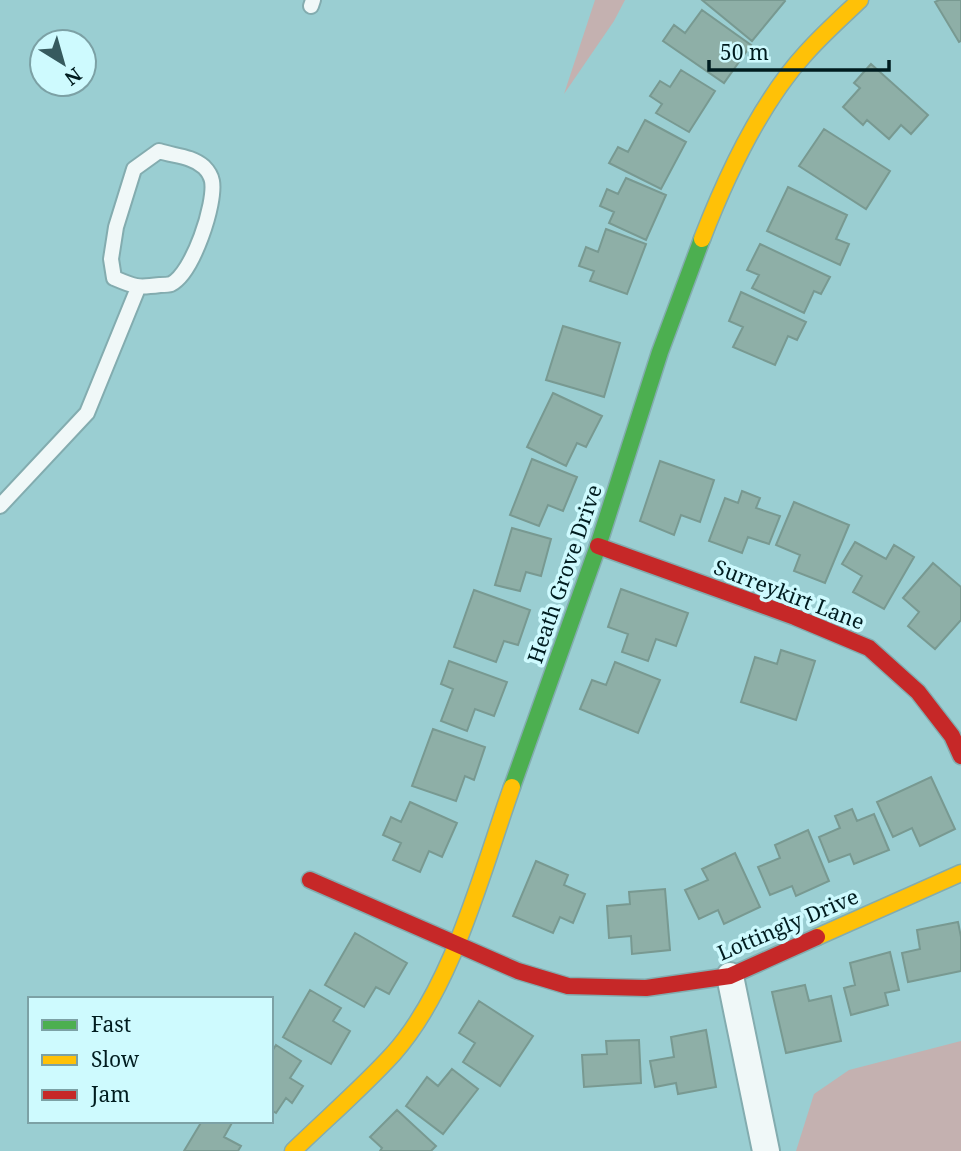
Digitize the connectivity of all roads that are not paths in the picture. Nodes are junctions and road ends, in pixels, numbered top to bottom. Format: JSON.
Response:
{"nodes":[{"id":1,"x":860,"y":0,"type":"edge"},
{"id":2,"x":138,"y":288,"type":"junction"},
{"id":3,"x":0,"y":506,"type":"edge"},
{"id":4,"x":598,"y":546,"type":"junction"},
{"id":5,"x":961,"y":756,"type":"edge"},
{"id":6,"x":961,"y":873,"type":"edge"},
{"id":7,"x":310,"y":880,"type":"dead end"},
{"id":8,"x":457,"y":943,"type":"junction"},
{"id":9,"x":730,"y":976,"type":"junction"},
{"id":10,"x":293,"y":1151,"type":"edge"},
{"id":11,"x":766,"y":1151,"type":"edge"}],
"edges":[{"from":1,"to":4,"type":"street","name":"Heath Grove Drive"},
{"from":2,"to":2,"type":"lane"},
{"from":2,"to":3,"type":"lane"},
{"from":4,"to":5,"type":"street","name":"Surreykirt Lane"},
{"from":4,"to":8,"type":"street","name":"Heath Grove Drive"},
{"from":6,"to":9,"type":"street","name":"Lottingly Drive"},
{"from":7,"to":8,"type":"street","name":"Lottingly Drive"},
{"from":8,"to":9,"type":"street","name":"Lottingly Drive"},
{"from":8,"to":10,"type":"street","name":"Heath Grove Drive"},
{"from":9,"to":11,"type":"street"}]}
